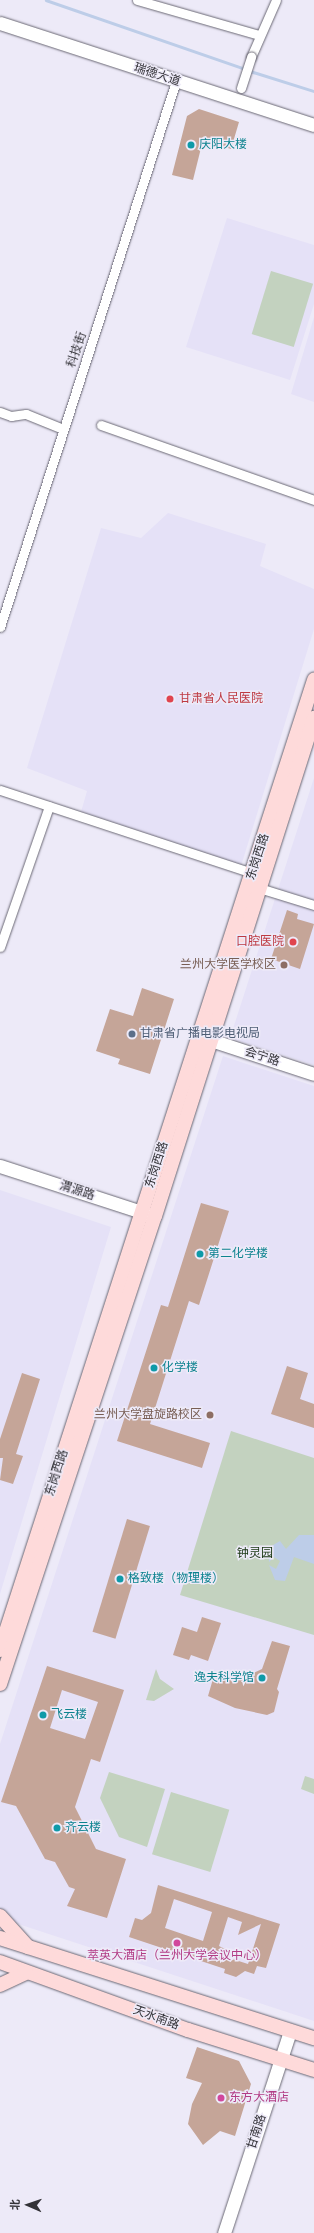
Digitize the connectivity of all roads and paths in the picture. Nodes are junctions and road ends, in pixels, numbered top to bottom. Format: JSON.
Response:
{"nodes":[{"id":1,"x":137,"y":0,"type":"edge"},
{"id":2,"x":276,"y":0,"type":"edge"},
{"id":3,"x":0,"y":23,"type":"edge"},
{"id":4,"x":259,"y":35,"type":"junction"},
{"id":5,"x":176,"y":81,"type":"junction"},
{"id":6,"x":238,"y":94,"type":"junction"},
{"id":7,"x":314,"y":125,"type":"edge"},
{"id":8,"x":0,"y":412,"type":"edge"},
{"id":9,"x":101,"y":425,"type":"dead end"},
{"id":10,"x":63,"y":429,"type":"junction"},
{"id":11,"x":314,"y":500,"type":"edge"},
{"id":12,"x":0,"y":627,"type":"edge"},
{"id":13,"x":314,"y":680,"type":"edge"},
{"id":14,"x":314,"y":718,"type":"edge"},
{"id":15,"x":0,"y":790,"type":"edge"},
{"id":16,"x":50,"y":806,"type":"junction"},
{"id":17,"x":253,"y":873,"type":"junction"},
{"id":18,"x":259,"y":888,"type":"junction"},
{"id":19,"x":314,"y":905,"type":"edge"},
{"id":20,"x":0,"y":947,"type":"edge"},
{"id":21,"x":211,"y":1040,"type":"junction"},
{"id":22,"x":314,"y":1074,"type":"edge"},
{"id":23,"x":0,"y":1166,"type":"edge"},
{"id":24,"x":141,"y":1212,"type":"junction"},
{"id":25,"x":155,"y":1216,"type":"junction"},
{"id":26,"x":0,"y":1650,"type":"edge"},
{"id":27,"x":0,"y":1684,"type":"edge"},
{"id":28,"x":0,"y":1916,"type":"edge"},
{"id":29,"x":0,"y":1938,"type":"edge"},
{"id":30,"x":28,"y":1947,"type":"junction"},
{"id":31,"x":0,"y":1962,"type":"edge"},
{"id":32,"x":26,"y":1973,"type":"junction"},
{"id":33,"x":0,"y":1985,"type":"edge"},
{"id":34,"x":290,"y":2031,"type":"junction"},
{"id":35,"x":314,"y":2038,"type":"edge"},
{"id":36,"x":280,"y":2060,"type":"junction"},
{"id":37,"x":314,"y":2070,"type":"edge"},
{"id":38,"x":224,"y":2233,"type":"edge"}],
"edges":[{"from":1,"to":4,"type":"street"},
{"from":2,"to":4,"type":"street"},
{"from":3,"to":5,"type":"street","name":"瑞德大道"},
{"from":4,"to":6,"type":"street","bridge":true},
{"from":5,"to":6,"type":"street","name":"瑞德大道"},
{"from":5,"to":10,"type":"street","name":"科技街"},
{"from":6,"to":7,"type":"street","name":"瑞德大道"},
{"from":8,"to":10,"type":"street"},
{"from":9,"to":11,"type":"street"},
{"from":10,"to":12,"type":"street","name":"科技街"},
{"from":13,"to":17,"type":"main road","name":"东岗西路"},
{"from":14,"to":18,"type":"main road","name":"东岗西路"},
{"from":15,"to":16,"type":"street"},
{"from":16,"to":17,"type":"street"},
{"from":16,"to":20,"type":"street"},
{"from":17,"to":24,"type":"main road","name":"东岗西路"},
{"from":18,"to":19,"type":"street"},
{"from":18,"to":21,"type":"main road","name":"东岗西路"},
{"from":21,"to":22,"type":"street","name":"会宁路"},
{"from":21,"to":25,"type":"main road","name":"东岗西路"},
{"from":23,"to":24,"type":"street","name":"渭源路"},
{"from":24,"to":25,"type":"street","name":"渭源路"},
{"from":24,"to":26,"type":"main road","name":"东岗西路"},
{"from":25,"to":27,"type":"main road","name":"东岗西路"},
{"from":28,"to":30,"type":"main road"},
{"from":29,"to":30,"type":"main road"},
{"from":30,"to":34,"type":"main road"},
{"from":31,"to":32,"type":"main road","name":"天水南路"},
{"from":32,"to":33,"type":"main road"},
{"from":32,"to":36,"type":"main road","name":"天水南路"},
{"from":34,"to":35,"type":"main road"},
{"from":34,"to":36,"type":"street","name":"甘南路"},
{"from":36,"to":37,"type":"main road","name":"天水南路"},
{"from":36,"to":38,"type":"street","name":"甘南路"}]}
